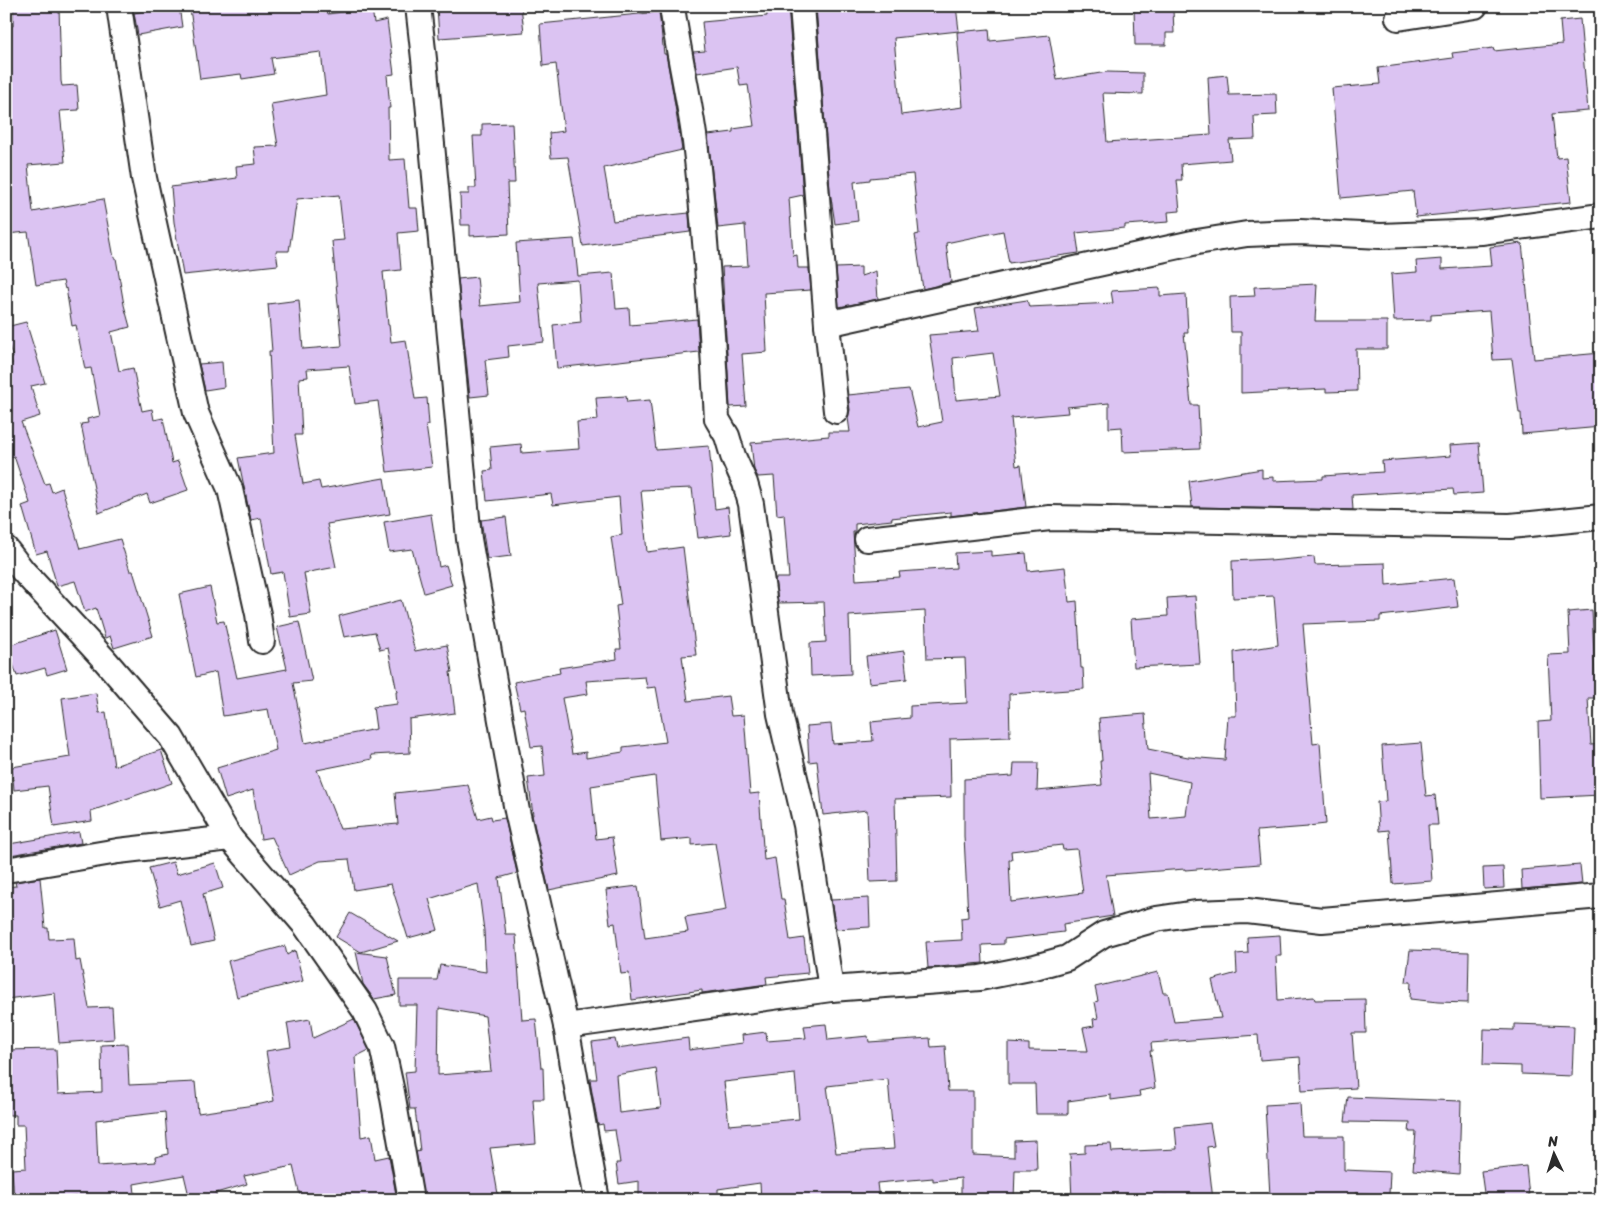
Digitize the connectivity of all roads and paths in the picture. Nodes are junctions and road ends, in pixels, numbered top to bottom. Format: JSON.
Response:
{"nodes":[{"id":1,"x":119,"y":6,"type":"edge"},
{"id":2,"x":418,"y":6,"type":"edge"},
{"id":3,"x":672,"y":6,"type":"edge"},
{"id":4,"x":802,"y":6,"type":"edge"},
{"id":5,"x":1476,"y":6,"type":"edge"},
{"id":6,"x":1398,"y":18,"type":"dead end"},
{"id":7,"x":1601,"y":216,"type":"edge"},
{"id":8,"x":827,"y":324,"type":"junction"},
{"id":9,"x":836,"y":411,"type":"dead end"},
{"id":10,"x":1601,"y":518,"type":"edge"},
{"id":11,"x":867,"y":539,"type":"dead end"},
{"id":12,"x":6,"y":549,"type":"edge"},
{"id":13,"x":262,"y":641,"type":"dead end"},
{"id":14,"x":230,"y":838,"type":"junction"},
{"id":15,"x":6,"y":870,"type":"edge"},
{"id":16,"x":1601,"y":896,"type":"edge"},
{"id":17,"x":832,"y":989,"type":"junction"},
{"id":18,"x":566,"y":1026,"type":"junction"},
{"id":19,"x":411,"y":1200,"type":"edge"},
{"id":20,"x":598,"y":1200,"type":"edge"}],
"edges":[{"from":1,"to":13,"type":"street"},
{"from":2,"to":18,"type":"street"},
{"from":3,"to":17,"type":"street"},
{"from":4,"to":8,"type":"street"},
{"from":5,"to":6,"type":"street"},
{"from":7,"to":8,"type":"street"},
{"from":8,"to":9,"type":"street"},
{"from":10,"to":11,"type":"street"},
{"from":12,"to":14,"type":"street"},
{"from":14,"to":15,"type":"street"},
{"from":14,"to":19,"type":"street"},
{"from":16,"to":17,"type":"street"},
{"from":17,"to":18,"type":"street"},
{"from":18,"to":20,"type":"street"}]}
